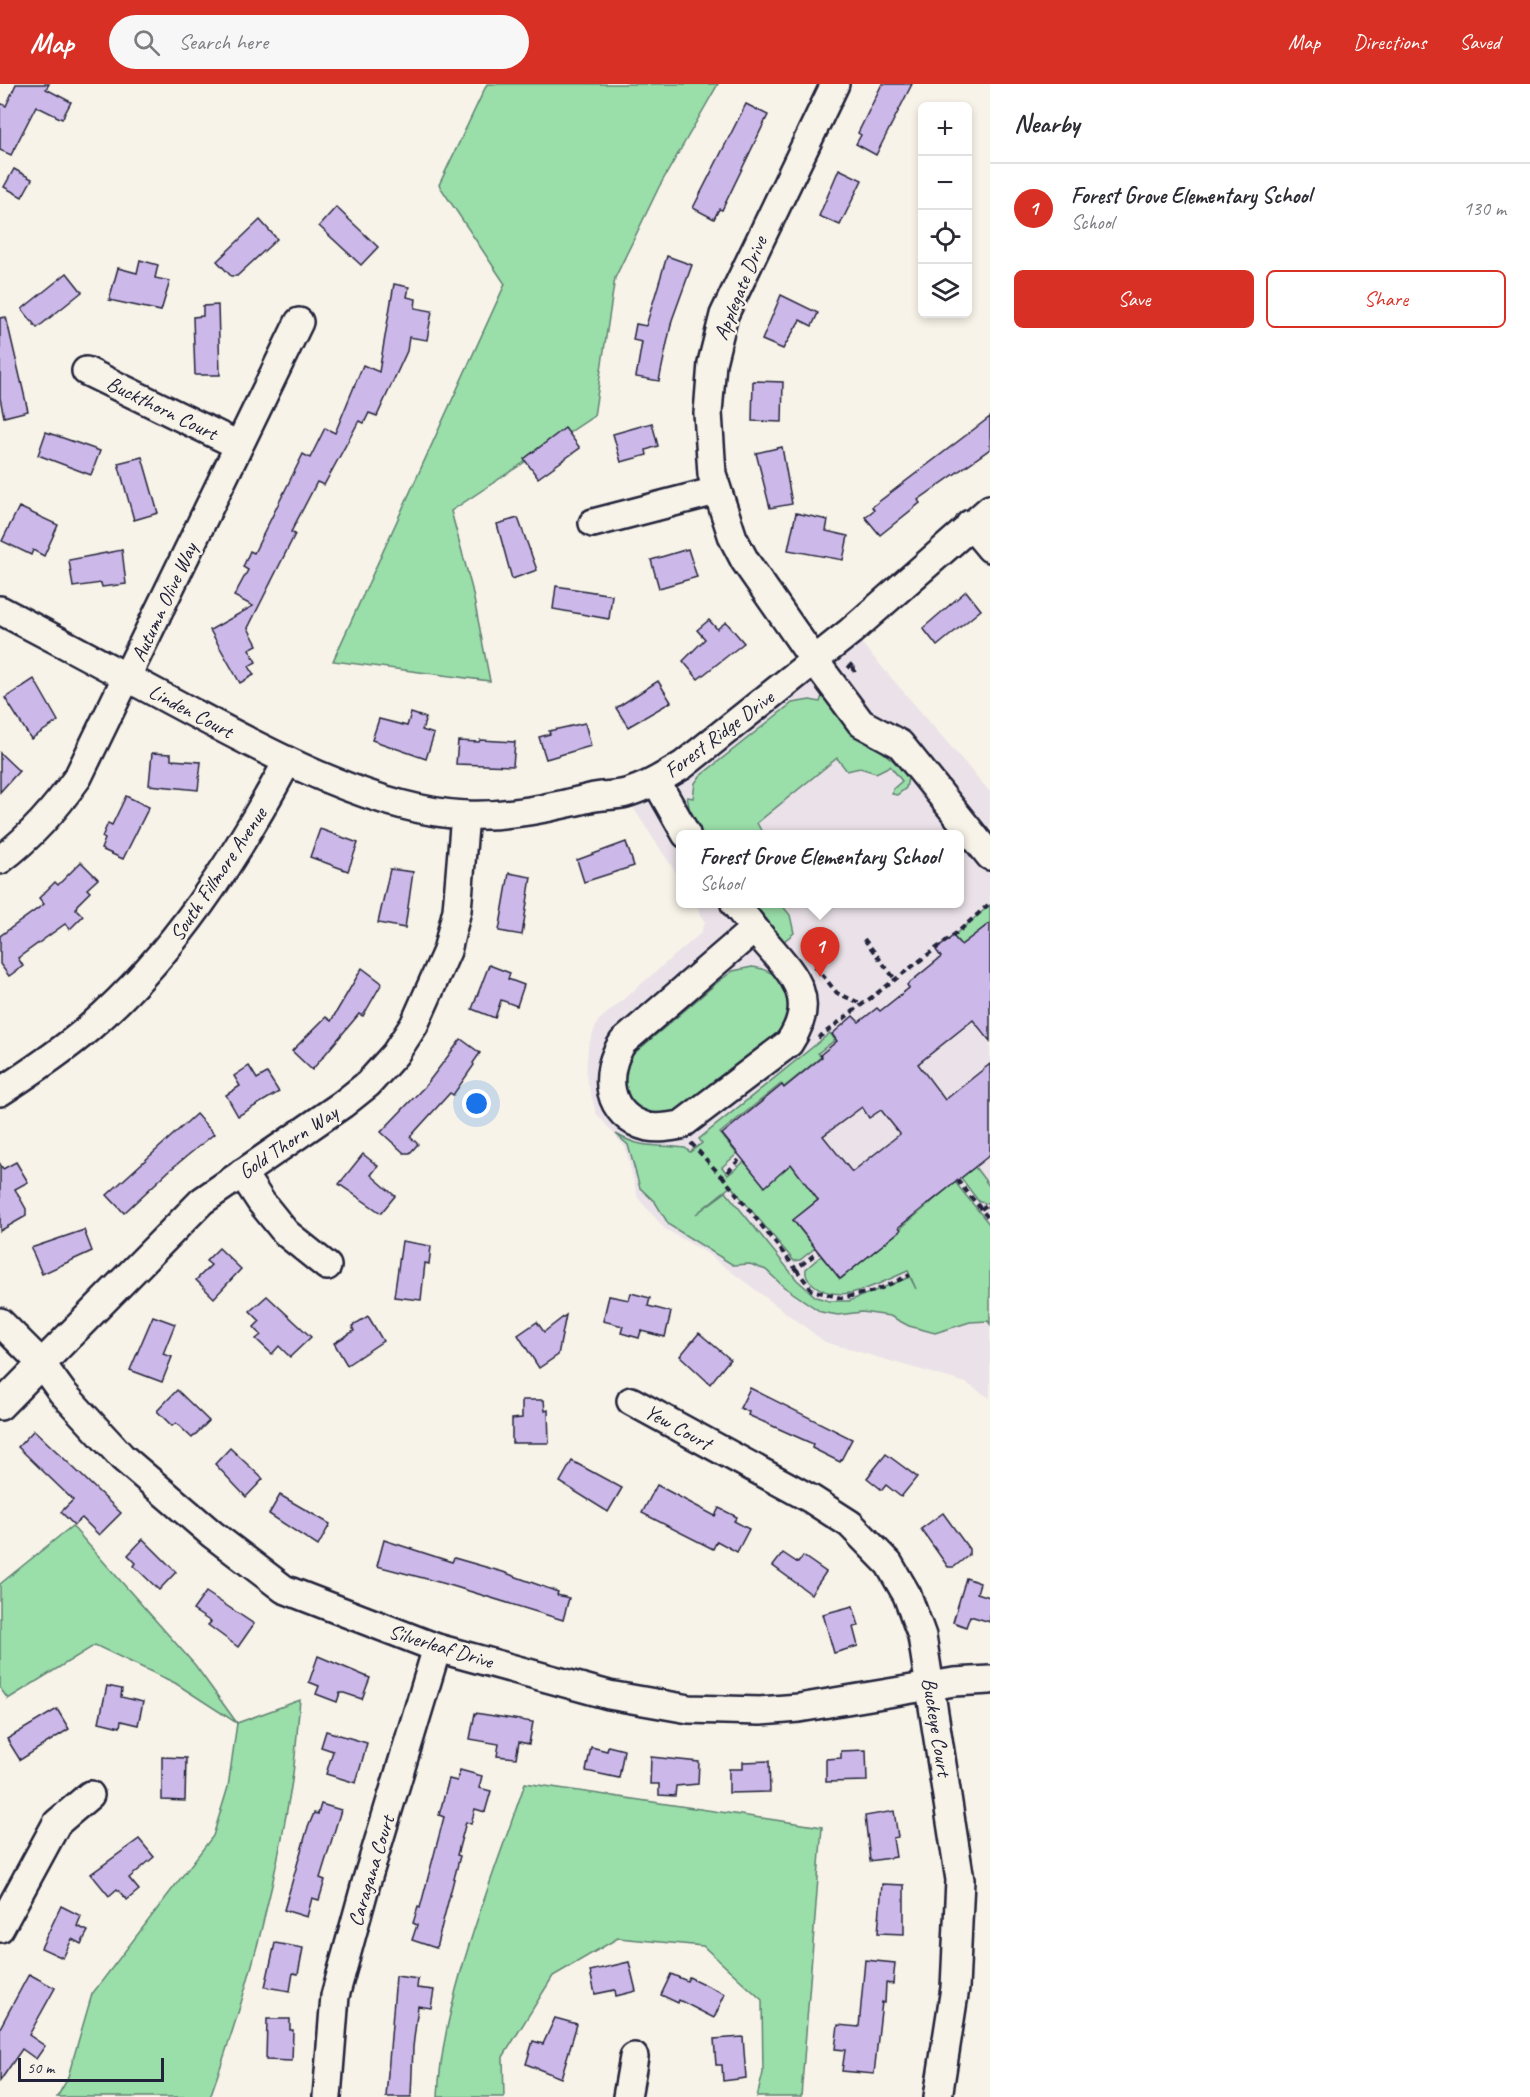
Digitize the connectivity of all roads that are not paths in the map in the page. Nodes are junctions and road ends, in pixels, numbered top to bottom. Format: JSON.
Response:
{"nodes":[{"id":1,"x":835,"y":84,"type":"edge"},
{"id":2,"x":299,"y":322,"type":"dead end"},
{"id":3,"x":86,"y":371,"type":"dead end"},
{"id":4,"x":238,"y":446,"type":"junction"},
{"id":5,"x":716,"y":491,"type":"junction"},
{"id":6,"x":980,"y":517,"type":"edge"},
{"id":7,"x":593,"y":523,"type":"dead end"},
{"id":8,"x":990,"y":548,"type":"edge"},
{"id":9,"x":0,"y":610,"type":"edge"},
{"id":10,"x":814,"y":660,"type":"junction"},
{"id":11,"x":128,"y":678,"type":"junction"},
{"id":12,"x":287,"y":762,"type":"junction"},
{"id":13,"x":656,"y":781,"type":"junction"},
{"id":14,"x":465,"y":815,"type":"junction"},
{"id":15,"x":684,"y":830,"type":"edge"},
{"id":16,"x":990,"y":856,"type":"edge"},
{"id":17,"x":0,"y":860,"type":"edge"},
{"id":18,"x":739,"y":908,"type":"edge"},
{"id":19,"x":754,"y":929,"type":"junction"},
{"id":20,"x":0,"y":1092,"type":"edge"},
{"id":21,"x":242,"y":1173,"type":"junction"},
{"id":22,"x":327,"y":1266,"type":"dead end"},
{"id":23,"x":0,"y":1322,"type":"edge"},
{"id":24,"x":41,"y":1364,"type":"junction"},
{"id":25,"x":631,"y":1401,"type":"dead end"},
{"id":26,"x":0,"y":1406,"type":"edge"},
{"id":27,"x":725,"y":1452,"type":"joint"},
{"id":28,"x":437,"y":1648,"type":"junction"},
{"id":29,"x":990,"y":1680,"type":"edge"},
{"id":30,"x":931,"y":1687,"type":"junction"},
{"id":31,"x":90,"y":1795,"type":"dead end"},
{"id":32,"x":0,"y":1928,"type":"edge"},
{"id":33,"x":634,"y":2057,"type":"dead end"},
{"id":34,"x":327,"y":2097,"type":"edge"},
{"id":35,"x":627,"y":2097,"type":"edge"},
{"id":36,"x":938,"y":2097,"type":"edge"}],
"edges":[{"from":1,"to":5,"type":"street","name":"Applegate Drive"},
{"from":2,"to":4,"type":"street","name":"Autumn Olive Way"},
{"from":3,"to":4,"type":"street","name":"Buckthorn Court"},
{"from":4,"to":11,"type":"street","name":"Autumn Olive Way"},
{"from":5,"to":7,"type":"street"},
{"from":5,"to":10,"type":"street","name":"Applegate Drive"},
{"from":6,"to":8,"type":"street"},
{"from":6,"to":10,"type":"street","name":"Forest Ridge Drive"},
{"from":9,"to":11,"type":"street","name":"Linden Court"},
{"from":10,"to":13,"type":"street","name":"Forest Ridge Drive"},
{"from":10,"to":16,"type":"street","name":"Applegate Drive"},
{"from":11,"to":12,"type":"street","name":"Linden Court"},
{"from":11,"to":17,"type":"street","name":"Autumn Olive Way"},
{"from":12,"to":14,"type":"street","name":"Forest Ridge Drive"},
{"from":12,"to":20,"type":"street","name":"South Fillmore Avenue"},
{"from":13,"to":14,"type":"street","name":"Forest Ridge Drive"},
{"from":13,"to":15,"type":"street"},
{"from":14,"to":21,"type":"street","name":"Gold Thorn Way"},
{"from":18,"to":19,"type":"street"},
{"from":19,"to":19,"type":"street"},
{"from":21,"to":22,"type":"street"},
{"from":21,"to":24,"type":"street","name":"Gold Thorn Way"},
{"from":23,"to":24,"type":"street","name":"Silverleaf Drive"},
{"from":24,"to":26,"type":"street","name":"Gold Thorn Way"},
{"from":24,"to":28,"type":"street","name":"Silverleaf Drive"},
{"from":25,"to":27,"type":"street","name":"Yew Court"},
{"from":27,"to":30,"type":"street","name":"Buckeye Court"},
{"from":28,"to":30,"type":"street","name":"Silverleaf Drive"},
{"from":28,"to":34,"type":"street","name":"Caragana Court"},
{"from":29,"to":30,"type":"street","name":"Silverleaf Drive"},
{"from":30,"to":36,"type":"street","name":"Buckeye Court"},
{"from":31,"to":32,"type":"street"},
{"from":33,"to":35,"type":"street"}]}
